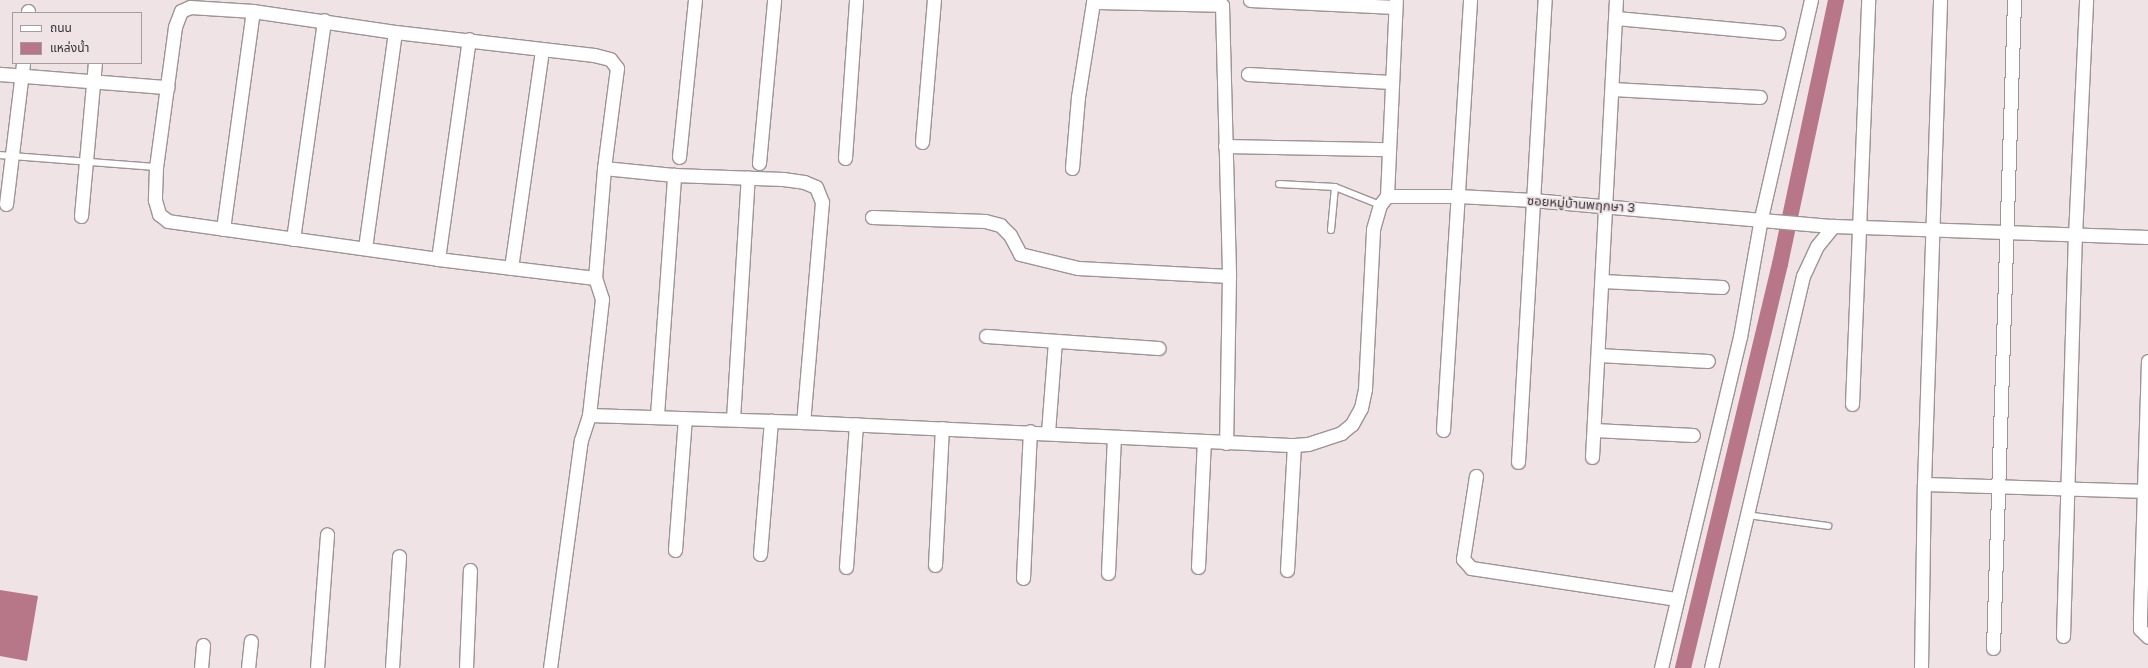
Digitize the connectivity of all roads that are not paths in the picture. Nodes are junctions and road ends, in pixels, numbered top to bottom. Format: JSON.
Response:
{"nodes":[{"id":1,"x":695,"y":0,"type":"edge"},
{"id":2,"x":774,"y":0,"type":"edge"},
{"id":3,"x":856,"y":0,"type":"edge"},
{"id":4,"x":934,"y":0,"type":"edge"},
{"id":5,"x":1250,"y":0,"type":"edge"},
{"id":6,"x":1470,"y":0,"type":"edge"},
{"id":7,"x":1545,"y":0,"type":"edge"},
{"id":8,"x":1616,"y":0,"type":"edge"},
{"id":9,"x":1811,"y":0,"type":"edge"},
{"id":10,"x":1868,"y":0,"type":"edge"},
{"id":11,"x":1940,"y":0,"type":"edge"},
{"id":12,"x":2014,"y":0,"type":"edge"},
{"id":13,"x":2086,"y":0,"type":"edge"},
{"id":14,"x":1093,"y":1,"type":"edge"},
{"id":15,"x":1222,"y":2,"type":"edge"},
{"id":16,"x":1396,"y":4,"type":"edge"},
{"id":17,"x":253,"y":11,"type":"junction"},
{"id":18,"x":1616,"y":18,"type":"junction"},
{"id":19,"x":324,"y":20,"type":"junction"},
{"id":20,"x":395,"y":32,"type":"junction"},
{"id":21,"x":1778,"y":33,"type":"dead end"},
{"id":22,"x":470,"y":39,"type":"junction"},
{"id":23,"x":542,"y":50,"type":"junction"},
{"id":24,"x":23,"y":64,"type":"edge"},
{"id":25,"x":95,"y":64,"type":"edge"},
{"id":26,"x":0,"y":74,"type":"edge"},
{"id":27,"x":1248,"y":74,"type":"dead end"},
{"id":28,"x":22,"y":77,"type":"junction"},
{"id":29,"x":93,"y":82,"type":"junction"},
{"id":30,"x":1392,"y":82,"type":"junction"},
{"id":31,"x":167,"y":88,"type":"junction"},
{"id":32,"x":1612,"y":89,"type":"junction"},
{"id":33,"x":1760,"y":97,"type":"dead end"},
{"id":34,"x":922,"y":142,"type":"dead end"},
{"id":35,"x":1225,"y":146,"type":"junction"},
{"id":36,"x":1388,"y":149,"type":"junction"},
{"id":37,"x":6,"y":155,"type":"edge"},
{"id":38,"x":678,"y":157,"type":"dead end"},
{"id":39,"x":845,"y":158,"type":"dead end"},
{"id":40,"x":85,"y":161,"type":"junction"},
{"id":41,"x":759,"y":163,"type":"dead end"},
{"id":42,"x":156,"y":167,"type":"junction"},
{"id":43,"x":604,"y":168,"type":"junction"},
{"id":44,"x":1072,"y":168,"type":"dead end"},
{"id":45,"x":674,"y":175,"type":"junction"},
{"id":46,"x":748,"y":177,"type":"junction"},
{"id":47,"x":1279,"y":184,"type":"dead end"},
{"id":48,"x":1335,"y":187,"type":"junction"},
{"id":49,"x":1458,"y":196,"type":"junction"},
{"id":50,"x":1384,"y":200,"type":"junction"},
{"id":51,"x":1534,"y":200,"type":"junction"},
{"id":52,"x":6,"y":204,"type":"dead end"},
{"id":53,"x":1606,"y":206,"type":"junction"},
{"id":54,"x":81,"y":216,"type":"dead end"},
{"id":55,"x":872,"y":217,"type":"dead end"},
{"id":56,"x":1761,"y":218,"type":"junction"},
{"id":57,"x":1833,"y":226,"type":"junction"},
{"id":58,"x":1858,"y":227,"type":"junction"},
{"id":59,"x":222,"y":229,"type":"junction"},
{"id":60,"x":1331,"y":230,"type":"dead end"},
{"id":61,"x":1932,"y":230,"type":"junction"},
{"id":62,"x":2006,"y":232,"type":"junction"},
{"id":63,"x":2075,"y":236,"type":"junction"},
{"id":64,"x":2148,"y":237,"type":"edge"},
{"id":65,"x":293,"y":239,"type":"junction"},
{"id":66,"x":365,"y":248,"type":"junction"},
{"id":67,"x":438,"y":259,"type":"junction"},
{"id":68,"x":511,"y":268,"type":"junction"},
{"id":69,"x":1229,"y":276,"type":"junction"},
{"id":70,"x":595,"y":278,"type":"junction"},
{"id":71,"x":1602,"y":281,"type":"junction"},
{"id":72,"x":1722,"y":287,"type":"dead end"},
{"id":73,"x":986,"y":336,"type":"dead end"},
{"id":74,"x":1055,"y":341,"type":"junction"},
{"id":75,"x":1159,"y":348,"type":"dead end"},
{"id":76,"x":1598,"y":355,"type":"junction"},
{"id":77,"x":2148,"y":360,"type":"edge"},
{"id":78,"x":1708,"y":361,"type":"dead end"},
{"id":79,"x":1852,"y":404,"type":"dead end"},
{"id":80,"x":589,"y":415,"type":"junction"},
{"id":81,"x":658,"y":415,"type":"junction"},
{"id":82,"x":685,"y":418,"type":"junction"},
{"id":83,"x":733,"y":419,"type":"junction"},
{"id":84,"x":771,"y":420,"type":"junction"},
{"id":85,"x":803,"y":422,"type":"junction"},
{"id":86,"x":856,"y":424,"type":"junction"},
{"id":87,"x":942,"y":428,"type":"junction"},
{"id":88,"x":1443,"y":430,"type":"dead end"},
{"id":89,"x":1594,"y":430,"type":"junction"},
{"id":90,"x":1030,"y":431,"type":"junction"},
{"id":91,"x":1048,"y":432,"type":"junction"},
{"id":92,"x":1693,"y":435,"type":"dead end"},
{"id":93,"x":1114,"y":437,"type":"junction"},
{"id":94,"x":1204,"y":441,"type":"junction"},
{"id":95,"x":1226,"y":443,"type":"junction"},
{"id":96,"x":1294,"y":445,"type":"junction"},
{"id":97,"x":1592,"y":457,"type":"dead end"},
{"id":98,"x":1518,"y":462,"type":"dead end"},
{"id":99,"x":1476,"y":476,"type":"dead end"},
{"id":100,"x":1924,"y":484,"type":"junction"},
{"id":101,"x":1998,"y":487,"type":"junction"},
{"id":102,"x":2068,"y":489,"type":"junction"},
{"id":103,"x":2146,"y":491,"type":"edge"},
{"id":104,"x":1745,"y":515,"type":"junction"},
{"id":105,"x":1828,"y":526,"type":"dead end"},
{"id":106,"x":327,"y":534,"type":"dead end"},
{"id":107,"x":675,"y":550,"type":"dead end"},
{"id":108,"x":760,"y":554,"type":"dead end"},
{"id":109,"x":399,"y":556,"type":"dead end"},
{"id":110,"x":935,"y":565,"type":"dead end"},
{"id":111,"x":2145,"y":565,"type":"edge"},
{"id":112,"x":846,"y":567,"type":"dead end"},
{"id":113,"x":1198,"y":568,"type":"dead end"},
{"id":114,"x":470,"y":570,"type":"dead end"},
{"id":115,"x":1287,"y":570,"type":"dead end"},
{"id":116,"x":1108,"y":573,"type":"dead end"},
{"id":117,"x":1023,"y":578,"type":"dead end"},
{"id":118,"x":1676,"y":599,"type":"junction"},
{"id":119,"x":2062,"y":636,"type":"dead end"},
{"id":120,"x":2148,"y":637,"type":"edge"},
{"id":121,"x":251,"y":641,"type":"dead end"},
{"id":122,"x":203,"y":645,"type":"dead end"},
{"id":123,"x":1993,"y":648,"type":"dead end"},
{"id":124,"x":201,"y":668,"type":"edge"},
{"id":125,"x":248,"y":668,"type":"edge"},
{"id":126,"x":317,"y":668,"type":"edge"},
{"id":127,"x":392,"y":668,"type":"edge"},
{"id":128,"x":466,"y":668,"type":"edge"},
{"id":129,"x":550,"y":668,"type":"edge"},
{"id":130,"x":1661,"y":668,"type":"edge"},
{"id":131,"x":1711,"y":668,"type":"edge"},
{"id":132,"x":1921,"y":668,"type":"edge"}],
"edges":[{"from":1,"to":38,"type":"street"},
{"from":2,"to":41,"type":"street"},
{"from":3,"to":39,"type":"street"},
{"from":4,"to":34,"type":"street"},
{"from":5,"to":16,"type":"street"},
{"from":6,"to":49,"type":"street"},
{"from":7,"to":51,"type":"street"},
{"from":8,"to":18,"type":"street"},
{"from":9,"to":56,"type":"street"},
{"from":10,"to":58,"type":"street"},
{"from":11,"to":61,"type":"street"},
{"from":12,"to":62,"type":"street"},
{"from":13,"to":63,"type":"street"},
{"from":14,"to":15,"type":"street"},
{"from":14,"to":44,"type":"street"},
{"from":15,"to":35,"type":"street"},
{"from":16,"to":30,"type":"street"},
{"from":17,"to":19,"type":"street"},
{"from":17,"to":31,"type":"street"},
{"from":17,"to":59,"type":"street"},
{"from":18,"to":21,"type":"street"},
{"from":18,"to":32,"type":"street"},
{"from":19,"to":20,"type":"street"},
{"from":19,"to":65,"type":"street"},
{"from":20,"to":22,"type":"street"},
{"from":20,"to":66,"type":"street"},
{"from":22,"to":23,"type":"street"},
{"from":22,"to":67,"type":"street"},
{"from":23,"to":43,"type":"street"},
{"from":23,"to":68,"type":"street"},
{"from":24,"to":28,"type":"street"},
{"from":25,"to":29,"type":"street"},
{"from":26,"to":28,"type":"street"},
{"from":27,"to":30,"type":"street"},
{"from":28,"to":29,"type":"street"},
{"from":28,"to":37,"type":"street"},
{"from":29,"to":31,"type":"street"},
{"from":29,"to":40,"type":"street"},
{"from":30,"to":36,"type":"street"},
{"from":31,"to":42,"type":"street"},
{"from":32,"to":33,"type":"street"},
{"from":32,"to":53,"type":"street"},
{"from":35,"to":36,"type":"street"},
{"from":35,"to":69,"type":"street"},
{"from":36,"to":50,"type":"street"},
{"from":37,"to":40,"type":"lane"},
{"from":37,"to":52,"type":"street"},
{"from":40,"to":42,"type":"lane"},
{"from":40,"to":54,"type":"street"},
{"from":42,"to":59,"type":"street"},
{"from":43,"to":45,"type":"street"},
{"from":43,"to":70,"type":"street"},
{"from":45,"to":46,"type":"street"},
{"from":45,"to":81,"type":"street"},
{"from":46,"to":83,"type":"street"},
{"from":46,"to":85,"type":"street"},
{"from":47,"to":48,"type":"lane"},
{"from":48,"to":50,"type":"lane"},
{"from":48,"to":60,"type":"lane"},
{"from":49,"to":50,"type":"street","name":"ซอยหมู่บ้านพฤกษา 3"},
{"from":49,"to":51,"type":"street","name":"ซอยหมู่บ้านพฤกษา 3"},
{"from":49,"to":88,"type":"street"},
{"from":50,"to":96,"type":"street"},
{"from":51,"to":53,"type":"street","name":"ซอยหมู่บ้านพฤกษา 3"},
{"from":51,"to":98,"type":"street"},
{"from":53,"to":56,"type":"street","name":"ซอยหมู่บ้านพฤกษา 3"},
{"from":53,"to":71,"type":"street"},
{"from":55,"to":69,"type":"street"},
{"from":56,"to":57,"type":"street","name":"ซอยหมู่บ้านพฤกษา 3"},
{"from":56,"to":118,"type":"street"},
{"from":57,"to":58,"type":"street","name":"ซอยหมู่บ้านพฤกษา 3"},
{"from":57,"to":104,"type":"street"},
{"from":58,"to":61,"type":"street","name":"ซอยหมู่บ้านพฤกษา 3"},
{"from":58,"to":79,"type":"street"},
{"from":59,"to":65,"type":"street"},
{"from":61,"to":62,"type":"street","name":"ซอยหมู่บ้านพฤกษา 3"},
{"from":61,"to":100,"type":"street"},
{"from":62,"to":63,"type":"street","name":"ซอยหมู่บ้านพฤกษา 3"},
{"from":62,"to":101,"type":"street"},
{"from":63,"to":64,"type":"street","name":"ซอยหมู่บ้านพฤกษา 3"},
{"from":63,"to":102,"type":"street"},
{"from":65,"to":66,"type":"street"},
{"from":66,"to":67,"type":"street"},
{"from":67,"to":68,"type":"street"},
{"from":68,"to":70,"type":"street"},
{"from":69,"to":95,"type":"street"},
{"from":70,"to":80,"type":"street"},
{"from":71,"to":72,"type":"street"},
{"from":71,"to":76,"type":"street"},
{"from":73,"to":74,"type":"street"},
{"from":74,"to":75,"type":"street"},
{"from":74,"to":91,"type":"street"},
{"from":76,"to":78,"type":"street"},
{"from":76,"to":89,"type":"street"},
{"from":77,"to":103,"type":"street"},
{"from":80,"to":81,"type":"street"},
{"from":80,"to":129,"type":"street"},
{"from":81,"to":82,"type":"street"},
{"from":82,"to":83,"type":"street"},
{"from":82,"to":107,"type":"street"},
{"from":83,"to":84,"type":"street"},
{"from":84,"to":85,"type":"street"},
{"from":84,"to":108,"type":"street"},
{"from":85,"to":86,"type":"street"},
{"from":86,"to":87,"type":"street"},
{"from":86,"to":112,"type":"street"},
{"from":87,"to":90,"type":"street"},
{"from":87,"to":110,"type":"street"},
{"from":89,"to":92,"type":"street"},
{"from":89,"to":97,"type":"street"},
{"from":90,"to":91,"type":"street"},
{"from":90,"to":117,"type":"street"},
{"from":91,"to":93,"type":"street"},
{"from":93,"to":94,"type":"street"},
{"from":93,"to":116,"type":"street"},
{"from":94,"to":95,"type":"street"},
{"from":94,"to":113,"type":"street"},
{"from":95,"to":96,"type":"street"},
{"from":96,"to":115,"type":"street"},
{"from":99,"to":118,"type":"street"},
{"from":100,"to":101,"type":"street"},
{"from":100,"to":132,"type":"street"},
{"from":101,"to":102,"type":"street"},
{"from":101,"to":123,"type":"street"},
{"from":102,"to":103,"type":"street"},
{"from":102,"to":119,"type":"street"},
{"from":103,"to":111,"type":"street"},
{"from":104,"to":105,"type":"lane"},
{"from":104,"to":131,"type":"street"},
{"from":106,"to":126,"type":"street"},
{"from":109,"to":127,"type":"street"},
{"from":111,"to":120,"type":"street"},
{"from":114,"to":128,"type":"street"},
{"from":118,"to":130,"type":"street"},
{"from":121,"to":125,"type":"street"},
{"from":122,"to":124,"type":"street"}]}
